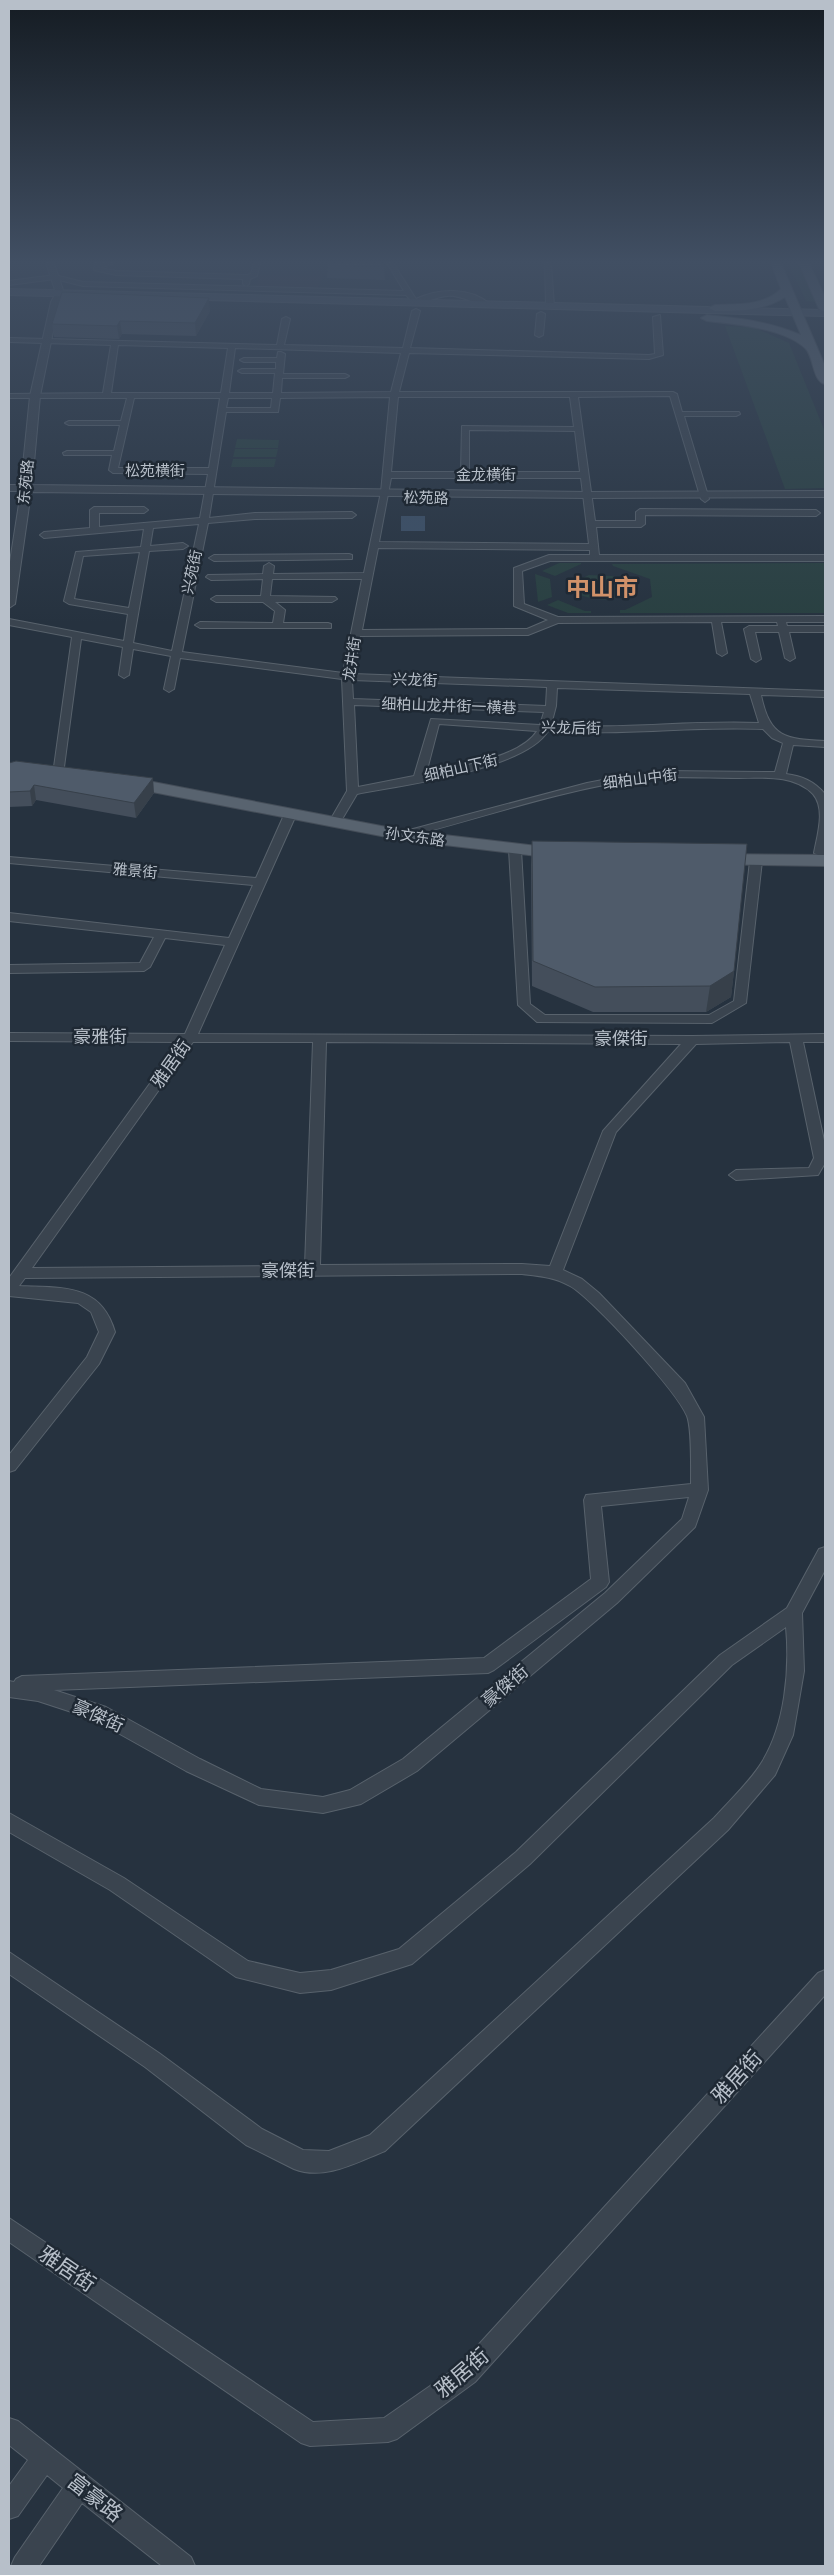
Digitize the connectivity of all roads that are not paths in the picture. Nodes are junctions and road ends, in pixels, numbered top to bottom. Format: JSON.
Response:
{"nodes":[{"id":1,"x":34,"y":383,"type":"edge"},
{"id":2,"x":109,"y":383,"type":"edge"},
{"id":3,"x":226,"y":383,"type":"edge"},
{"id":4,"x":278,"y":383,"type":"edge"},
{"id":5,"x":324,"y":383,"type":"edge"},
{"id":6,"x":397,"y":383,"type":"edge"},
{"id":7,"x":622,"y":383,"type":"edge"},
{"id":8,"x":394,"y":395,"type":"junction"},
{"id":9,"x":574,"y":395,"type":"junction"},
{"id":10,"x":624,"y":395,"type":"junction"},
{"id":11,"x":9,"y":396,"type":"edge"},
{"id":12,"x":31,"y":396,"type":"junction"},
{"id":13,"x":107,"y":396,"type":"junction"},
{"id":14,"x":131,"y":396,"type":"junction"},
{"id":15,"x":224,"y":396,"type":"junction"},
{"id":16,"x":277,"y":396,"type":"junction"},
{"id":17,"x":323,"y":396,"type":"junction"},
{"id":18,"x":223,"y":410,"type":"junction"},
{"id":19,"x":679,"y":414,"type":"junction"},
{"id":20,"x":736,"y":414,"type":"dead end"},
{"id":21,"x":69,"y":423,"type":"dead end"},
{"id":22,"x":124,"y":423,"type":"junction"},
{"id":23,"x":579,"y":429,"type":"junction"},
{"id":24,"x":66,"y":453,"type":"dead end"},
{"id":25,"x":117,"y":453,"type":"junction"},
{"id":26,"x":212,"y":471,"type":"junction"},
{"id":27,"x":386,"y":475,"type":"junction"},
{"id":28,"x":465,"y":475,"type":"junction"},
{"id":29,"x":586,"y":475,"type":"junction"},
{"id":30,"x":17,"y":490,"type":"edge"},
{"id":31,"x":209,"y":493,"type":"junction"},
{"id":32,"x":384,"y":495,"type":"junction"},
{"id":33,"x":825,"y":496,"type":"edge"},
{"id":34,"x":588,"y":497,"type":"junction"},
{"id":35,"x":704,"y":498,"type":"junction"},
{"id":36,"x":144,"y":510,"type":"dead end"},
{"id":37,"x":816,"y":513,"type":"dead end"},
{"id":38,"x":352,"y":515,"type":"dead end"},
{"id":39,"x":203,"y":522,"type":"junction"},
{"id":40,"x":591,"y":524,"type":"junction"},
{"id":41,"x":149,"y":526,"type":"junction"},
{"id":42,"x":95,"y":531,"type":"junction"},
{"id":43,"x":44,"y":535,"type":"dead end"},
{"id":44,"x":9,"y":542,"type":"edge"},
{"id":45,"x":374,"y":545,"type":"junction"},
{"id":46,"x":183,"y":546,"type":"dead end"},
{"id":47,"x":594,"y":547,"type":"junction"},
{"id":48,"x":144,"y":549,"type":"junction"},
{"id":49,"x":349,"y":556,"type":"dead end"},
{"id":50,"x":271,"y":557,"type":"junction"},
{"id":51,"x":214,"y":558,"type":"dead end"},
{"id":52,"x":595,"y":558,"type":"junction"},
{"id":53,"x":825,"y":558,"type":"edge"},
{"id":54,"x":268,"y":576,"type":"junction"},
{"id":55,"x":367,"y":576,"type":"junction"},
{"id":56,"x":211,"y":577,"type":"dead end"},
{"id":57,"x":216,"y":599,"type":"dead end"},
{"id":58,"x":265,"y":599,"type":"junction"},
{"id":59,"x":332,"y":599,"type":"dead end"},
{"id":60,"x":9,"y":604,"type":"edge"},
{"id":61,"x":133,"y":612,"type":"junction"},
{"id":62,"x":240,"y":616,"type":"junction"},
{"id":63,"x":716,"y":619,"type":"junction"},
{"id":64,"x":825,"y":619,"type":"edge"},
{"id":65,"x":556,"y":620,"type":"junction"},
{"id":66,"x":9,"y":622,"type":"edge"},
{"id":67,"x":782,"y":624,"type":"junction"},
{"id":68,"x":200,"y":625,"type":"dead end"},
{"id":69,"x":278,"y":625,"type":"junction"},
{"id":70,"x":328,"y":626,"type":"dead end"},
{"id":71,"x":825,"y":629,"type":"edge"},
{"id":72,"x":356,"y":633,"type":"junction"},
{"id":73,"x":77,"y":635,"type":"junction"},
{"id":74,"x":128,"y":645,"type":"junction"},
{"id":75,"x":174,"y":654,"type":"junction"},
{"id":76,"x":722,"y":654,"type":"dead end"},
{"id":77,"x":790,"y":658,"type":"dead end"},
{"id":78,"x":756,"y":659,"type":"dead end"},
{"id":79,"x":124,"y":675,"type":"dead end"},
{"id":80,"x":347,"y":678,"type":"junction"},
{"id":81,"x":552,"y":685,"type":"junction"},
{"id":82,"x":169,"y":689,"type":"dead end"},
{"id":83,"x":755,"y":692,"type":"junction"},
{"id":84,"x":825,"y":694,"type":"edge"},
{"id":85,"x":348,"y":702,"type":"junction"},
{"id":86,"x":550,"y":709,"type":"junction"},
{"id":87,"x":766,"y":726,"type":"junction"},
{"id":88,"x":544,"y":728,"type":"junction"},
{"id":89,"x":788,"y":742,"type":"junction"},
{"id":90,"x":825,"y":744,"type":"edge"},
{"id":91,"x":59,"y":770,"type":"edge"},
{"id":92,"x":780,"y":776,"type":"junction"},
{"id":93,"x":419,"y":778,"type":"junction"},
{"id":94,"x":353,"y":791,"type":"junction"},
{"id":95,"x":290,"y":815,"type":"junction"},
{"id":96,"x":336,"y":821,"type":"junction"},
{"id":97,"x":421,"y":829,"type":"junction"},
{"id":98,"x":402,"y":835,"type":"junction"},
{"id":99,"x":515,"y":850,"type":"junction"},
{"id":100,"x":823,"y":856,"type":"edge"},
{"id":101,"x":9,"y":860,"type":"edge"},
{"id":102,"x":756,"y":860,"type":"junction"},
{"id":103,"x":261,"y":882,"type":"junction"},
{"id":104,"x":9,"y":918,"type":"edge"},
{"id":105,"x":161,"y":934,"type":"junction"},
{"id":106,"x":234,"y":942,"type":"junction"},
{"id":107,"x":9,"y":969,"type":"edge"},
{"id":108,"x":9,"y":1037,"type":"edge"},
{"id":109,"x":190,"y":1037,"type":"junction"},
{"id":110,"x":320,"y":1038,"type":"junction"},
{"id":111,"x":796,"y":1038,"type":"junction"},
{"id":112,"x":825,"y":1038,"type":"edge"},
{"id":113,"x":692,"y":1040,"type":"junction"},
{"id":114,"x":736,"y":1175,"type":"dead end"},
{"id":115,"x":312,"y":1270,"type":"junction"},
{"id":116,"x":555,"y":1272,"type":"junction"},
{"id":117,"x":20,"y":1273,"type":"junction"},
{"id":118,"x":9,"y":1290,"type":"edge"},
{"id":119,"x":9,"y":1466,"type":"edge"},
{"id":120,"x":700,"y":1490,"type":"junction"},
{"id":121,"x":825,"y":1554,"type":"edge"},
{"id":122,"x":793,"y":1612,"type":"junction"},
{"id":123,"x":9,"y":1684,"type":"edge"},
{"id":124,"x":9,"y":1689,"type":"edge"},
{"id":125,"x":9,"y":1822,"type":"edge"},
{"id":126,"x":9,"y":1962,"type":"edge"},
{"id":127,"x":825,"y":1980,"type":"edge"},
{"id":128,"x":9,"y":2229,"type":"edge"},
{"id":129,"x":9,"y":2430,"type":"edge"},
{"id":130,"x":44,"y":2458,"type":"junction"},
{"id":131,"x":78,"y":2486,"type":"junction"},
{"id":132,"x":9,"y":2507,"type":"edge"},
{"id":133,"x":24,"y":2566,"type":"edge"},
{"id":134,"x":182,"y":2566,"type":"edge"}],
"edges":[{"from":1,"to":12,"type":"street","name":"东苑路"},
{"from":2,"to":13,"type":"street"},
{"from":3,"to":15,"type":"street","name":"兴苑街"},
{"from":4,"to":16,"type":"street"},
{"from":5,"to":17,"type":"street"},
{"from":6,"to":8,"type":"street","name":"龙井街"},
{"from":7,"to":10,"type":"street"},
{"from":8,"to":9,"type":"street"},
{"from":8,"to":17,"type":"street"},
{"from":8,"to":27,"type":"street","name":"龙井街"},
{"from":9,"to":10,"type":"street"},
{"from":9,"to":23,"type":"street"},
{"from":10,"to":19,"type":"street"},
{"from":11,"to":12,"type":"street"},
{"from":12,"to":13,"type":"street"},
{"from":12,"to":30,"type":"street","name":"东苑路"},
{"from":13,"to":14,"type":"street"},
{"from":14,"to":15,"type":"street"},
{"from":14,"to":22,"type":"street","name":"松苑横街"},
{"from":15,"to":16,"type":"street"},
{"from":15,"to":18,"type":"street","name":"兴苑街"},
{"from":16,"to":17,"type":"street"},
{"from":16,"to":18,"type":"street"},
{"from":18,"to":26,"type":"street","name":"兴苑街"},
{"from":19,"to":20,"type":"street"},
{"from":19,"to":35,"type":"street"},
{"from":21,"to":22,"type":"street"},
{"from":22,"to":25,"type":"street","name":"松苑横街"},
{"from":23,"to":28,"type":"street"},
{"from":23,"to":29,"type":"street"},
{"from":24,"to":25,"type":"street"},
{"from":25,"to":26,"type":"street","name":"松苑横街"},
{"from":26,"to":31,"type":"street","name":"兴苑街"},
{"from":27,"to":28,"type":"street","name":"金龙横街"},
{"from":27,"to":32,"type":"street","name":"龙井街"},
{"from":28,"to":29,"type":"street","name":"金龙横街"},
{"from":29,"to":34,"type":"street"},
{"from":30,"to":31,"type":"street","name":"松苑路"},
{"from":30,"to":44,"type":"street","name":"东苑路"},
{"from":30,"to":60,"type":"street","name":"东苑路"},
{"from":31,"to":32,"type":"street","name":"松苑路"},
{"from":31,"to":39,"type":"street","name":"兴苑街"},
{"from":32,"to":34,"type":"street","name":"松苑路"},
{"from":32,"to":45,"type":"street","name":"龙井街"},
{"from":33,"to":35,"type":"street","name":"松苑路"},
{"from":34,"to":35,"type":"street","name":"松苑路"},
{"from":34,"to":40,"type":"street"},
{"from":36,"to":42,"type":"street"},
{"from":37,"to":40,"type":"street"},
{"from":38,"to":39,"type":"street"},
{"from":39,"to":41,"type":"street"},
{"from":39,"to":75,"type":"street","name":"兴苑街"},
{"from":40,"to":47,"type":"street"},
{"from":41,"to":42,"type":"street"},
{"from":41,"to":48,"type":"street"},
{"from":42,"to":43,"type":"street"},
{"from":45,"to":47,"type":"street"},
{"from":45,"to":55,"type":"street","name":"龙井街"},
{"from":46,"to":48,"type":"street"},
{"from":47,"to":52,"type":"street"},
{"from":48,"to":61,"type":"street"},
{"from":48,"to":61,"type":"street"},
{"from":49,"to":50,"type":"street"},
{"from":50,"to":51,"type":"street"},
{"from":50,"to":54,"type":"street"},
{"from":52,"to":53,"type":"street"},
{"from":52,"to":65,"type":"street"},
{"from":54,"to":55,"type":"street"},
{"from":54,"to":56,"type":"street"},
{"from":54,"to":58,"type":"street"},
{"from":55,"to":72,"type":"street","name":"龙井街"},
{"from":57,"to":58,"type":"street"},
{"from":58,"to":59,"type":"street"},
{"from":58,"to":62,"type":"street"},
{"from":58,"to":69,"type":"street"},
{"from":61,"to":74,"type":"street"},
{"from":62,"to":68,"type":"street"},
{"from":62,"to":69,"type":"street"},
{"from":63,"to":65,"type":"street"},
{"from":63,"to":67,"type":"street"},
{"from":63,"to":76,"type":"street"},
{"from":64,"to":67,"type":"street"},
{"from":65,"to":72,"type":"street"},
{"from":66,"to":73,"type":"street","name":"兴龙街"},
{"from":67,"to":71,"type":"street"},
{"from":67,"to":77,"type":"street"},
{"from":67,"to":78,"type":"street"},
{"from":69,"to":70,"type":"street"},
{"from":72,"to":80,"type":"street","name":"龙井街"},
{"from":73,"to":74,"type":"street","name":"兴龙街"},
{"from":73,"to":91,"type":"street"},
{"from":74,"to":75,"type":"street","name":"兴龙街"},
{"from":74,"to":79,"type":"street"},
{"from":75,"to":80,"type":"street","name":"兴龙街"},
{"from":75,"to":82,"type":"street","name":"兴苑街"},
{"from":80,"to":81,"type":"street","name":"兴龙街"},
{"from":80,"to":85,"type":"street","name":"龙井街"},
{"from":81,"to":83,"type":"street","name":"兴龙街"},
{"from":81,"to":86,"type":"street","name":"细柏山下街"},
{"from":83,"to":84,"type":"street","name":"兴龙街"},
{"from":83,"to":87,"type":"street"},
{"from":85,"to":86,"type":"street","name":"细柏山龙井街一横巷"},
{"from":85,"to":94,"type":"street","name":"龙井街"},
{"from":86,"to":88,"type":"street","name":"细柏山下街"},
{"from":87,"to":88,"type":"street","name":"兴龙后街"},
{"from":87,"to":89,"type":"street"},
{"from":88,"to":93,"type":"street","name":"细柏山下街"},
{"from":88,"to":93,"type":"street","name":"兴龙后街"},
{"from":89,"to":90,"type":"street"},
{"from":89,"to":92,"type":"street"},
{"from":92,"to":97,"type":"street","name":"细柏山中街"},
{"from":92,"to":100,"type":"street","name":"细柏山中街"},
{"from":93,"to":94,"type":"street","name":"细柏山下街"},
{"from":94,"to":96,"type":"street"},
{"from":95,"to":96,"type":"main road","name":"孙文东路"},
{"from":95,"to":96,"type":"main road","name":"孙文东路"},
{"from":95,"to":103,"type":"street","name":"雅居街"},
{"from":96,"to":97,"type":"main road","name":"孙文东路"},
{"from":96,"to":98,"type":"main road","name":"孙文东路"},
{"from":97,"to":98,"type":"street","name":"细柏山中街"},
{"from":97,"to":99,"type":"main road","name":"孙文东路"},
{"from":98,"to":99,"type":"main road","name":"孙文东路"},
{"from":99,"to":102,"type":"street"},
{"from":100,"to":102,"type":"main road"},
{"from":100,"to":102,"type":"main road"},
{"from":101,"to":103,"type":"street","name":"雅景街"},
{"from":103,"to":106,"type":"street","name":"雅居街"},
{"from":104,"to":105,"type":"street"},
{"from":105,"to":106,"type":"street"},
{"from":105,"to":107,"type":"street"},
{"from":106,"to":109,"type":"street","name":"雅居街"},
{"from":108,"to":109,"type":"street","name":"豪雅街"},
{"from":109,"to":110,"type":"street","name":"豪傑街"},
{"from":109,"to":117,"type":"street","name":"雅居街"},
{"from":110,"to":113,"type":"street","name":"豪傑街"},
{"from":110,"to":115,"type":"street"},
{"from":111,"to":112,"type":"street","name":"豪傑街"},
{"from":111,"to":113,"type":"street","name":"豪傑街"},
{"from":111,"to":114,"type":"street"},
{"from":113,"to":116,"type":"street","name":"豪傑街"},
{"from":115,"to":116,"type":"street","name":"豪傑街"},
{"from":115,"to":117,"type":"street","name":"豪傑街"},
{"from":116,"to":120,"type":"street","name":"豪傑街"},
{"from":117,"to":118,"type":"street","name":"雅居街"},
{"from":118,"to":119,"type":"street"},
{"from":120,"to":123,"type":"street"},
{"from":120,"to":124,"type":"street","name":"豪傑街"},
{"from":121,"to":122,"type":"street"},
{"from":122,"to":125,"type":"street"},
{"from":122,"to":126,"type":"street"},
{"from":127,"to":128,"type":"street","name":"雅居街"},
{"from":129,"to":130,"type":"street","name":"富豪路"},
{"from":130,"to":131,"type":"street","name":"富豪路"},
{"from":130,"to":132,"type":"street"},
{"from":131,"to":133,"type":"street"},
{"from":131,"to":134,"type":"street","name":"富豪路"}]}
